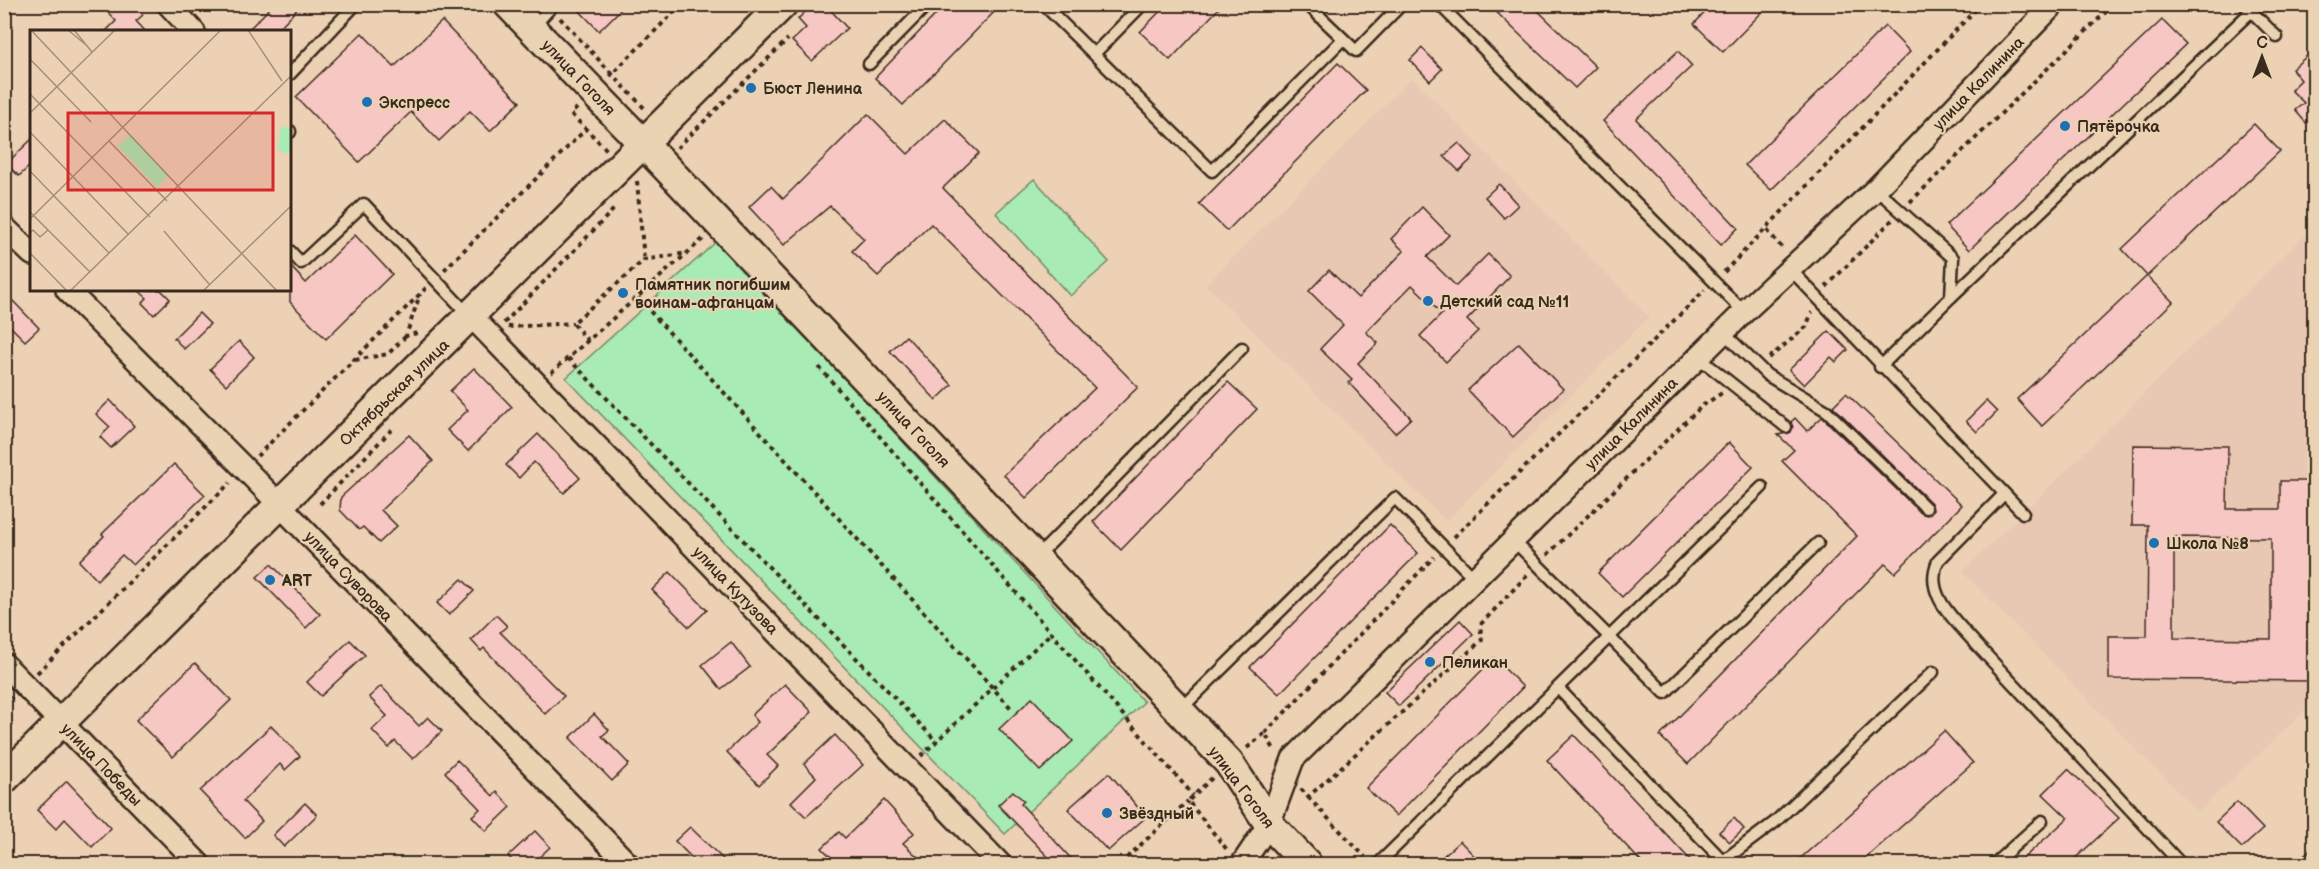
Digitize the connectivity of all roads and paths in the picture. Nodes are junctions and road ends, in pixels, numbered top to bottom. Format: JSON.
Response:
{"nodes":[{"id":1,"x":168,"y":4,"type":"edge"},
{"id":2,"x":356,"y":4,"type":"edge"},
{"id":3,"x":508,"y":4,"type":"edge"},
{"id":4,"x":682,"y":4,"type":"edge"},
{"id":5,"x":783,"y":4,"type":"edge"},
{"id":6,"x":928,"y":4,"type":"edge"},
{"id":7,"x":1043,"y":4,"type":"edge"},
{"id":8,"x":1143,"y":4,"type":"edge"},
{"id":9,"x":1307,"y":4,"type":"edge"},
{"id":10,"x":1402,"y":4,"type":"edge"},
{"id":11,"x":1439,"y":4,"type":"edge"},
{"id":12,"x":1981,"y":4,"type":"edge"},
{"id":13,"x":2054,"y":4,"type":"edge"},
{"id":14,"x":2114,"y":4,"type":"edge"},
{"id":15,"x":553,"y":6,"type":"edge"},
{"id":16,"x":2251,"y":7,"type":"edge"},
{"id":17,"x":531,"y":28,"type":"junction"},
{"id":18,"x":192,"y":30,"type":"edge"},
{"id":19,"x":2277,"y":37,"type":"dead end"},
{"id":20,"x":788,"y":39,"type":"dead end"},
{"id":21,"x":1343,"y":39,"type":"junction"},
{"id":22,"x":1094,"y":54,"type":"junction"},
{"id":23,"x":869,"y":64,"type":"dead end"},
{"id":24,"x":291,"y":73,"type":"edge"},
{"id":25,"x":586,"y":129,"type":"dead end"},
{"id":26,"x":644,"y":144,"type":"junction"},
{"id":27,"x":678,"y":146,"type":"dead end"},
{"id":28,"x":639,"y":183,"type":"dead end"},
{"id":29,"x":1876,"y":189,"type":"junction"},
{"id":30,"x":1900,"y":211,"type":"junction"},
{"id":31,"x":4,"y":227,"type":"edge"},
{"id":32,"x":706,"y":237,"type":"dead end"},
{"id":33,"x":30,"y":252,"type":"edge"},
{"id":34,"x":291,"y":252,"type":"edge"},
{"id":35,"x":688,"y":252,"type":"junction"},
{"id":36,"x":644,"y":260,"type":"junction"},
{"id":37,"x":1791,"y":270,"type":"junction"},
{"id":38,"x":435,"y":279,"type":"junction"},
{"id":39,"x":1714,"y":282,"type":"junction"},
{"id":40,"x":68,"y":291,"type":"edge"},
{"id":41,"x":1951,"y":297,"type":"junction"},
{"id":42,"x":638,"y":298,"type":"junction"},
{"id":43,"x":1818,"y":300,"type":"junction"},
{"id":44,"x":1744,"y":312,"type":"junction"},
{"id":45,"x":471,"y":316,"type":"junction"},
{"id":46,"x":573,"y":323,"type":"junction"},
{"id":47,"x":499,"y":328,"type":"dead end"},
{"id":48,"x":1723,"y":333,"type":"junction"},
{"id":49,"x":406,"y":336,"type":"dead end"},
{"id":50,"x":588,"y":341,"type":"junction"},
{"id":51,"x":1242,"y":348,"type":"dead end"},
{"id":52,"x":1698,"y":357,"type":"junction"},
{"id":53,"x":568,"y":358,"type":"junction"},
{"id":54,"x":354,"y":360,"type":"junction"},
{"id":55,"x":816,"y":363,"type":"dead end"},
{"id":56,"x":1758,"y":367,"type":"junction"},
{"id":57,"x":1880,"y":367,"type":"junction"},
{"id":58,"x":538,"y":384,"type":"junction"},
{"id":59,"x":1732,"y":387,"type":"junction"},
{"id":60,"x":1786,"y":427,"type":"dead end"},
{"id":61,"x":245,"y":469,"type":"junction"},
{"id":62,"x":1762,"y":487,"type":"dead end"},
{"id":63,"x":2004,"y":494,"type":"junction"},
{"id":64,"x":280,"y":504,"type":"junction"},
{"id":65,"x":1926,"y":508,"type":"dead end"},
{"id":66,"x":2023,"y":513,"type":"dead end"},
{"id":67,"x":1513,"y":540,"type":"junction"},
{"id":68,"x":1818,"y":543,"type":"dead end"},
{"id":69,"x":1443,"y":548,"type":"junction"},
{"id":70,"x":1036,"y":559,"type":"junction"},
{"id":71,"x":1538,"y":565,"type":"junction"},
{"id":72,"x":1475,"y":579,"type":"junction"},
{"id":73,"x":1052,"y":633,"type":"junction"},
{"id":74,"x":1610,"y":637,"type":"junction"},
{"id":75,"x":4,"y":664,"type":"edge"},
{"id":76,"x":1933,"y":672,"type":"dead end"},
{"id":77,"x":25,"y":685,"type":"junction"},
{"id":78,"x":1558,"y":688,"type":"junction"},
{"id":79,"x":994,"y":689,"type":"junction"},
{"id":80,"x":4,"y":705,"type":"edge"},
{"id":81,"x":1011,"y":708,"type":"dead end"},
{"id":82,"x":1179,"y":710,"type":"junction"},
{"id":83,"x":62,"y":722,"type":"junction"},
{"id":84,"x":1265,"y":733,"type":"junction"},
{"id":85,"x":937,"y":742,"type":"junction"},
{"id":86,"x":1229,"y":763,"type":"junction"},
{"id":87,"x":908,"y":768,"type":"junction"},
{"id":88,"x":1288,"y":772,"type":"junction"},
{"id":89,"x":4,"y":779,"type":"edge"},
{"id":90,"x":1193,"y":795,"type":"junction"},
{"id":91,"x":1308,"y":797,"type":"junction"},
{"id":92,"x":1188,"y":801,"type":"junction"},
{"id":93,"x":2042,"y":821,"type":"dead end"},
{"id":94,"x":1269,"y":824,"type":"junction"},
{"id":95,"x":2314,"y":855,"type":"edge"},
{"id":96,"x":1237,"y":860,"type":"edge"},
{"id":97,"x":1723,"y":863,"type":"edge"},
{"id":98,"x":199,"y":864,"type":"edge"},
{"id":99,"x":628,"y":864,"type":"edge"},
{"id":100,"x":1000,"y":864,"type":"edge"},
{"id":101,"x":1120,"y":864,"type":"edge"},
{"id":102,"x":1307,"y":864,"type":"edge"},
{"id":103,"x":1372,"y":864,"type":"edge"},
{"id":104,"x":1378,"y":864,"type":"edge"},
{"id":105,"x":1994,"y":864,"type":"edge"},
{"id":106,"x":2181,"y":864,"type":"edge"},
{"id":107,"x":2304,"y":864,"type":"edge"}],
"edges":[{"from":1,"to":18,"type":"street"},
{"from":2,"to":24,"type":"lane"},
{"from":3,"to":17,"type":"main road","name":"улица Гоголя"},
{"from":4,"to":15,"type":"path"},
{"from":5,"to":26,"type":"main road","name":"Октябрьская улица"},
{"from":6,"to":23,"type":"lane"},
{"from":7,"to":22,"type":"lane"},
{"from":8,"to":22,"type":"lane"},
{"from":9,"to":21,"type":"lane"},
{"from":10,"to":21,"type":"lane"},
{"from":11,"to":39,"type":"lane"},
{"from":12,"to":39,"type":"path"},
{"from":13,"to":29,"type":"street","name":"улица Калинина"},
{"from":14,"to":30,"type":"path"},
{"from":15,"to":17,"type":"lane"},
{"from":16,"to":19,"type":"lane"},
{"from":16,"to":41,"type":"lane"},
{"from":17,"to":26,"type":"main road","name":"улица Гоголя"},
{"from":20,"to":27,"type":"path"},
{"from":21,"to":22,"type":"lane"},
{"from":25,"to":38,"type":"path"},
{"from":26,"to":45,"type":"main road","name":"Октябрьская улица"},
{"from":26,"to":70,"type":"main road","name":"улица Гоголя"},
{"from":28,"to":36,"type":"path"},
{"from":29,"to":30,"type":"lane"},
{"from":29,"to":37,"type":"street","name":"улица Калинина"},
{"from":30,"to":41,"type":"lane"},
{"from":30,"to":43,"type":"path"},
{"from":31,"to":33,"type":"street"},
{"from":32,"to":35,"type":"path"},
{"from":34,"to":38,"type":"lane"},
{"from":35,"to":36,"type":"path"},
{"from":35,"to":42,"type":"path"},
{"from":36,"to":46,"type":"path"},
{"from":37,"to":43,"type":"lane"},
{"from":37,"to":44,"type":"street","name":"улица Калинина"},
{"from":38,"to":45,"type":"lane"},
{"from":38,"to":54,"type":"path"},
{"from":39,"to":44,"type":"lane"},
{"from":39,"to":69,"type":"path"},
{"from":40,"to":61,"type":"street","name":"улица Суворова"},
{"from":41,"to":57,"type":"lane"},
{"from":42,"to":50,"type":"path"},
{"from":42,"to":79,"type":"path"},
{"from":43,"to":56,"type":"path"},
{"from":43,"to":57,"type":"lane"},
{"from":44,"to":48,"type":"street","name":"улица Калинина"},
{"from":45,"to":58,"type":"street","name":"улица Кутузова"},
{"from":45,"to":64,"type":"main road","name":"Октябрьская улица"},
{"from":46,"to":47,"type":"path"},
{"from":46,"to":50,"type":"path"},
{"from":48,"to":52,"type":"street","name":"улица Калинина"},
{"from":48,"to":56,"type":"lane"},
{"from":49,"to":54,"type":"path"},
{"from":50,"to":53,"type":"path"},
{"from":51,"to":70,"type":"lane"},
{"from":52,"to":59,"type":"lane"},
{"from":52,"to":67,"type":"street","name":"улица Калинина"},
{"from":53,"to":58,"type":"path"},
{"from":53,"to":85,"type":"path"},
{"from":54,"to":61,"type":"path"},
{"from":55,"to":73,"type":"path"},
{"from":56,"to":65,"type":"lane"},
{"from":57,"to":63,"type":"lane"},
{"from":58,"to":87,"type":"street","name":"улица Кутузова"},
{"from":59,"to":60,"type":"lane"},
{"from":59,"to":71,"type":"path"},
{"from":61,"to":64,"type":"street","name":"улица Суворова"},
{"from":61,"to":77,"type":"path"},
{"from":62,"to":74,"type":"lane"},
{"from":63,"to":66,"type":"lane"},
{"from":63,"to":106,"type":"lane"},
{"from":64,"to":83,"type":"main road","name":"Октябрьская улица"},
{"from":64,"to":99,"type":"street","name":"улица Суворова"},
{"from":67,"to":71,"type":"lane"},
{"from":67,"to":72,"type":"street","name":"улица Калинина"},
{"from":68,"to":74,"type":"lane"},
{"from":69,"to":72,"type":"lane"},
{"from":69,"to":82,"type":"lane"},
{"from":69,"to":84,"type":"path"},
{"from":70,"to":82,"type":"main road","name":"улица Гоголя"},
{"from":71,"to":74,"type":"lane"},
{"from":71,"to":91,"type":"path"},
{"from":72,"to":88,"type":"street","name":"улица Калинина"},
{"from":73,"to":79,"type":"path"},
{"from":73,"to":90,"type":"path"},
{"from":74,"to":78,"type":"lane"},
{"from":75,"to":77,"type":"street","name":"улица Победы"},
{"from":76,"to":97,"type":"lane"},
{"from":77,"to":80,"type":"path"},
{"from":77,"to":83,"type":"street","name":"улица Победы"},
{"from":78,"to":97,"type":"lane"},
{"from":78,"to":104,"type":"lane"},
{"from":79,"to":81,"type":"path"},
{"from":79,"to":85,"type":"path"},
{"from":82,"to":86,"type":"main road","name":"улица Гоголя"},
{"from":83,"to":89,"type":"main road","name":"Октябрьская улица"},
{"from":83,"to":98,"type":"street","name":"улица Победы"},
{"from":84,"to":86,"type":"path"},
{"from":84,"to":88,"type":"path"},
{"from":85,"to":87,"type":"path"},
{"from":86,"to":90,"type":"path"},
{"from":86,"to":94,"type":"main road","name":"улица Гоголя"},
{"from":87,"to":100,"type":"street","name":"улица Кутузова"},
{"from":88,"to":91,"type":"path"},
{"from":88,"to":94,"type":"street","name":"улица Калинина"},
{"from":90,"to":92,"type":"path"},
{"from":91,"to":103,"type":"path"},
{"from":92,"to":96,"type":"path"},
{"from":92,"to":101,"type":"path"},
{"from":93,"to":105,"type":"lane"},
{"from":94,"to":96,"type":"street","name":"улица Калинина"},
{"from":94,"to":102,"type":"main road","name":"улица Гоголя"},
{"from":95,"to":107,"type":"lane"}]}
